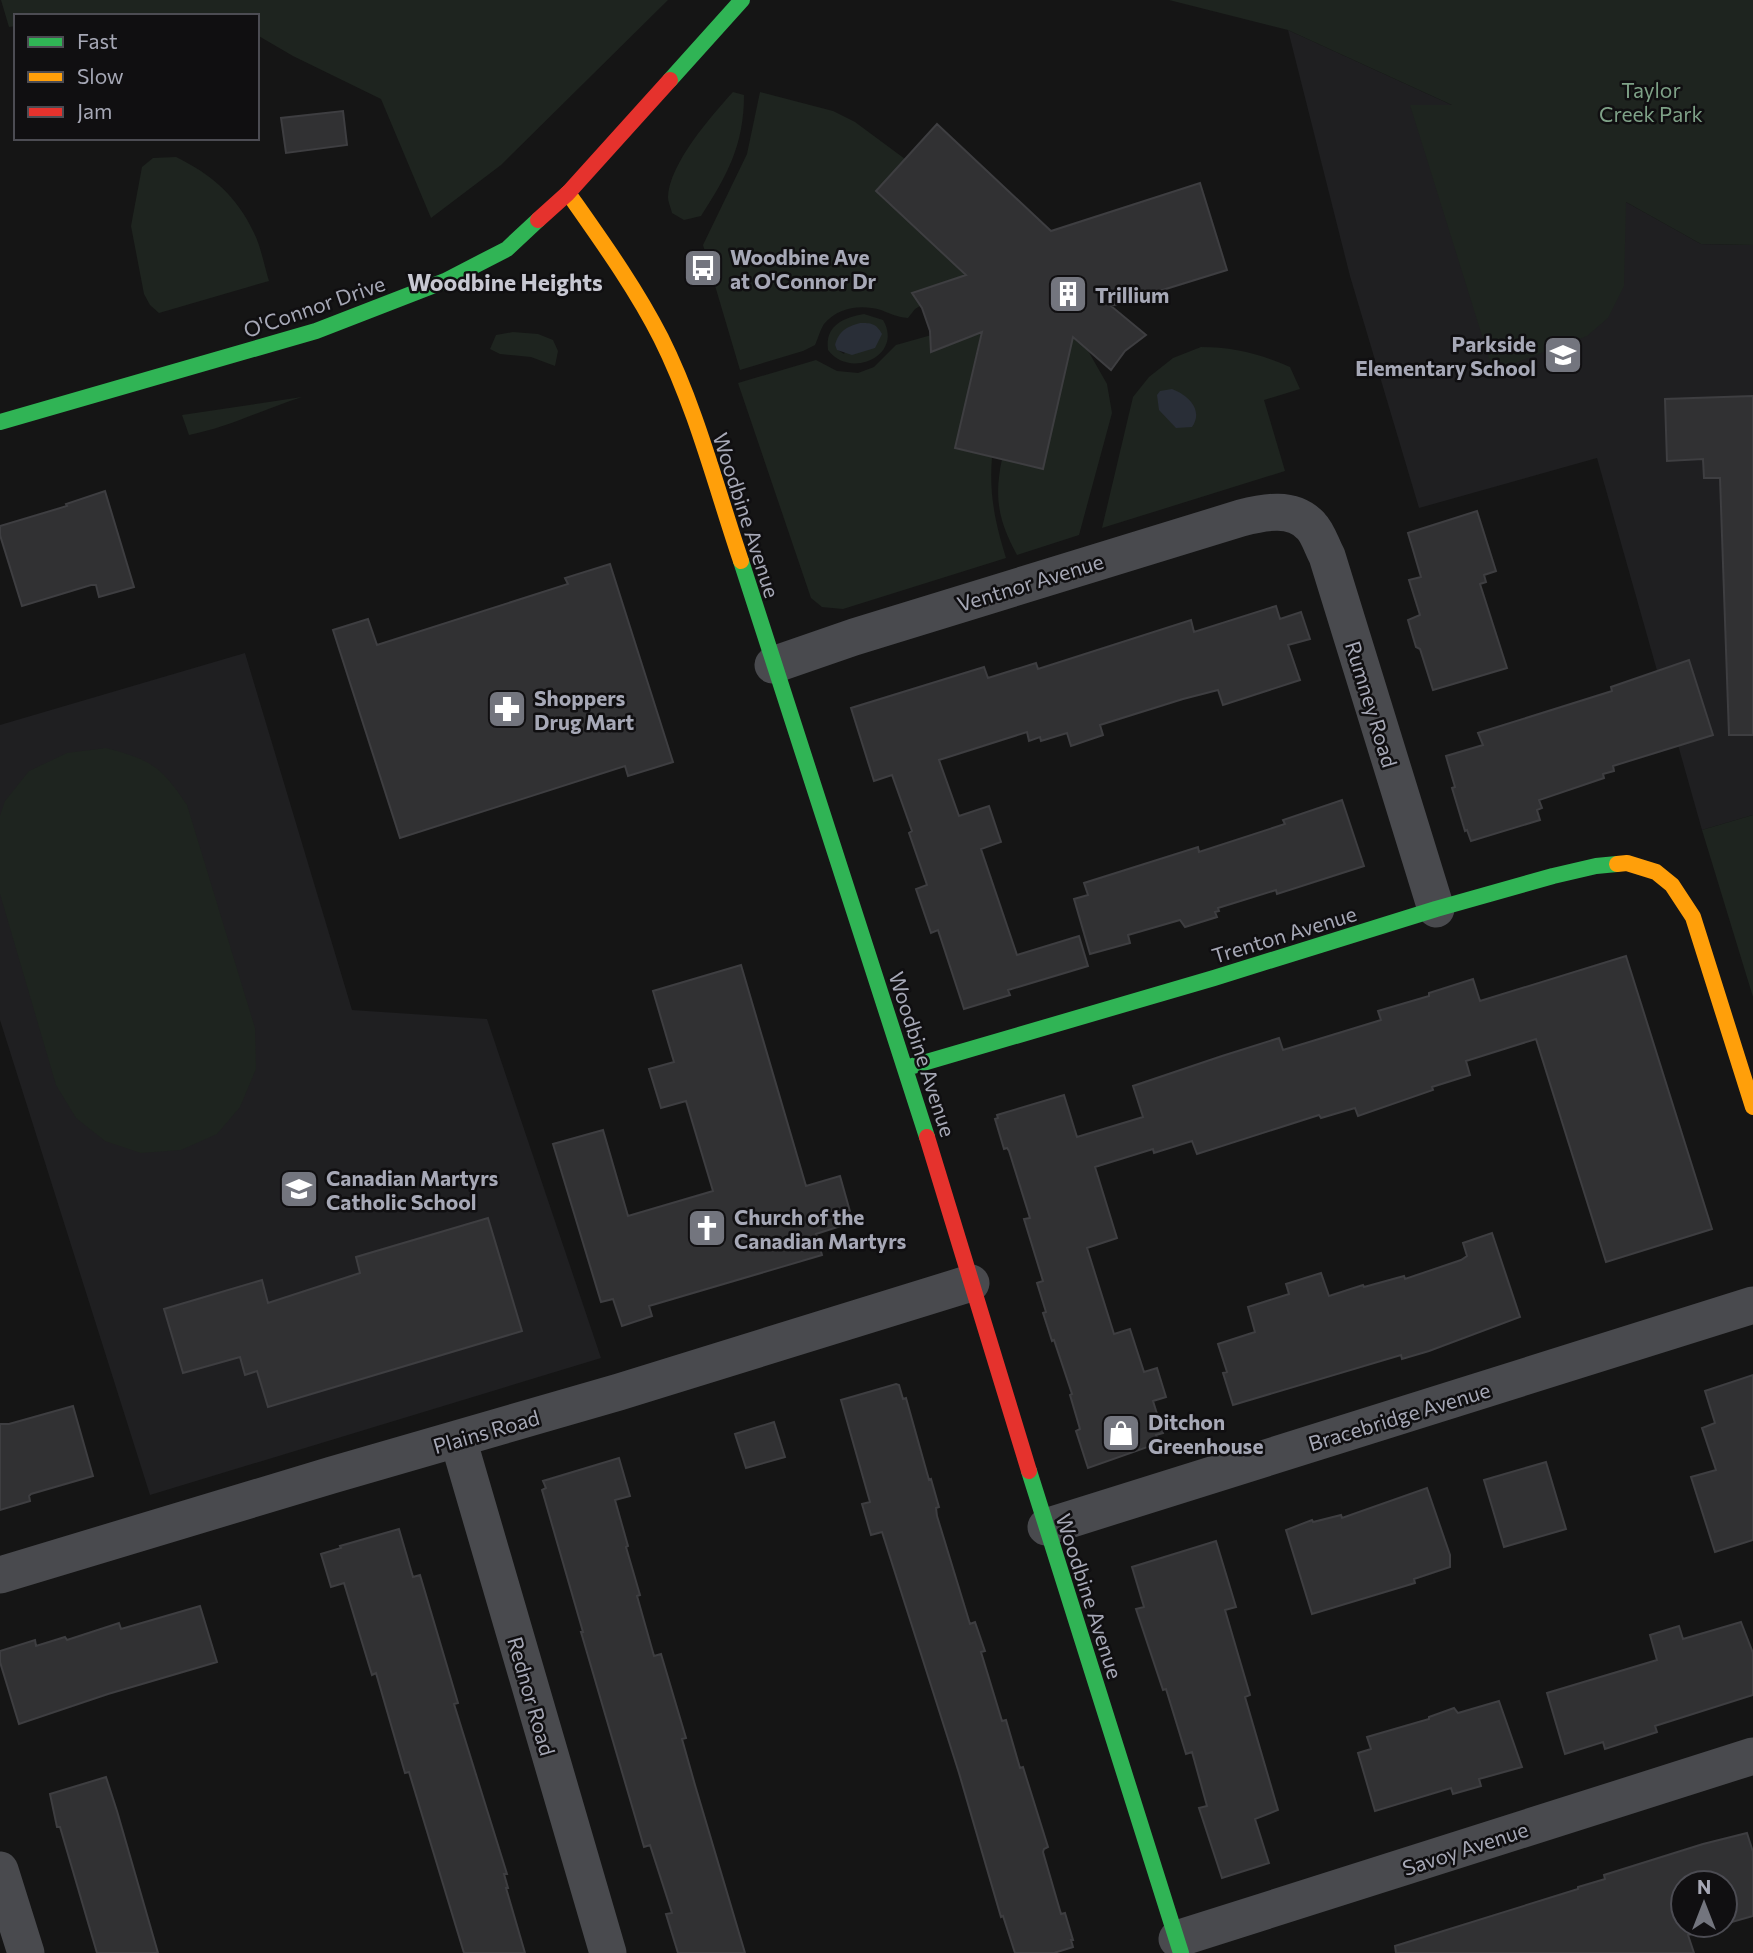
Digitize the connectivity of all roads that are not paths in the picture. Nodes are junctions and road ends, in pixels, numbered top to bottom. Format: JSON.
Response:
{"nodes":[{"id":1,"x":741,"y":1,"type":"edge"},
{"id":2,"x":568,"y":193,"type":"junction"},
{"id":3,"x":0,"y":422,"type":"edge"},
{"id":4,"x":1290,"y":512,"type":"joint"},
{"id":5,"x":774,"y":665,"type":"junction"},
{"id":6,"x":1436,"y":909,"type":"junction"},
{"id":7,"x":906,"y":1068,"type":"junction"},
{"id":8,"x":1753,"y":1107,"type":"edge"},
{"id":9,"x":971,"y":1283,"type":"junction"},
{"id":10,"x":1753,"y":1306,"type":"edge"},
{"id":11,"x":458,"y":1439,"type":"junction"},
{"id":12,"x":1046,"y":1527,"type":"junction"},
{"id":13,"x":0,"y":1574,"type":"edge"},
{"id":14,"x":1753,"y":1756,"type":"edge"},
{"id":15,"x":0,"y":1870,"type":"edge"},
{"id":16,"x":1179,"y":1946,"type":"edge"},
{"id":17,"x":26,"y":1953,"type":"edge"},
{"id":18,"x":608,"y":1953,"type":"edge"}],
"edges":[{"from":1,"to":2,"type":"main road","name":"O'Connor Drive"},
{"from":2,"to":3,"type":"main road","name":"O'Connor Drive"},
{"from":2,"to":5,"type":"main road","name":"Woodbine Avenue"},
{"from":4,"to":5,"type":"street","name":"Ventnor Avenue"},
{"from":4,"to":6,"type":"street","name":"Rumney Road"},
{"from":5,"to":7,"type":"main road","name":"Woodbine Avenue"},
{"from":6,"to":7,"type":"main road","name":"Trenton Avenue"},
{"from":6,"to":8,"type":"main road","name":"Trenton Avenue"},
{"from":7,"to":9,"type":"main road","name":"Woodbine Avenue"},
{"from":9,"to":11,"type":"street","name":"Plains Road"},
{"from":9,"to":12,"type":"main road","name":"Woodbine Avenue"},
{"from":10,"to":12,"type":"street","name":"Bracebridge Avenue"},
{"from":11,"to":13,"type":"street","name":"Plains Road"},
{"from":11,"to":18,"type":"street","name":"Rednor Road"},
{"from":12,"to":16,"type":"main road","name":"Woodbine Avenue"},
{"from":14,"to":16,"type":"street","name":"Savoy Avenue"},
{"from":15,"to":17,"type":"street"}]}
